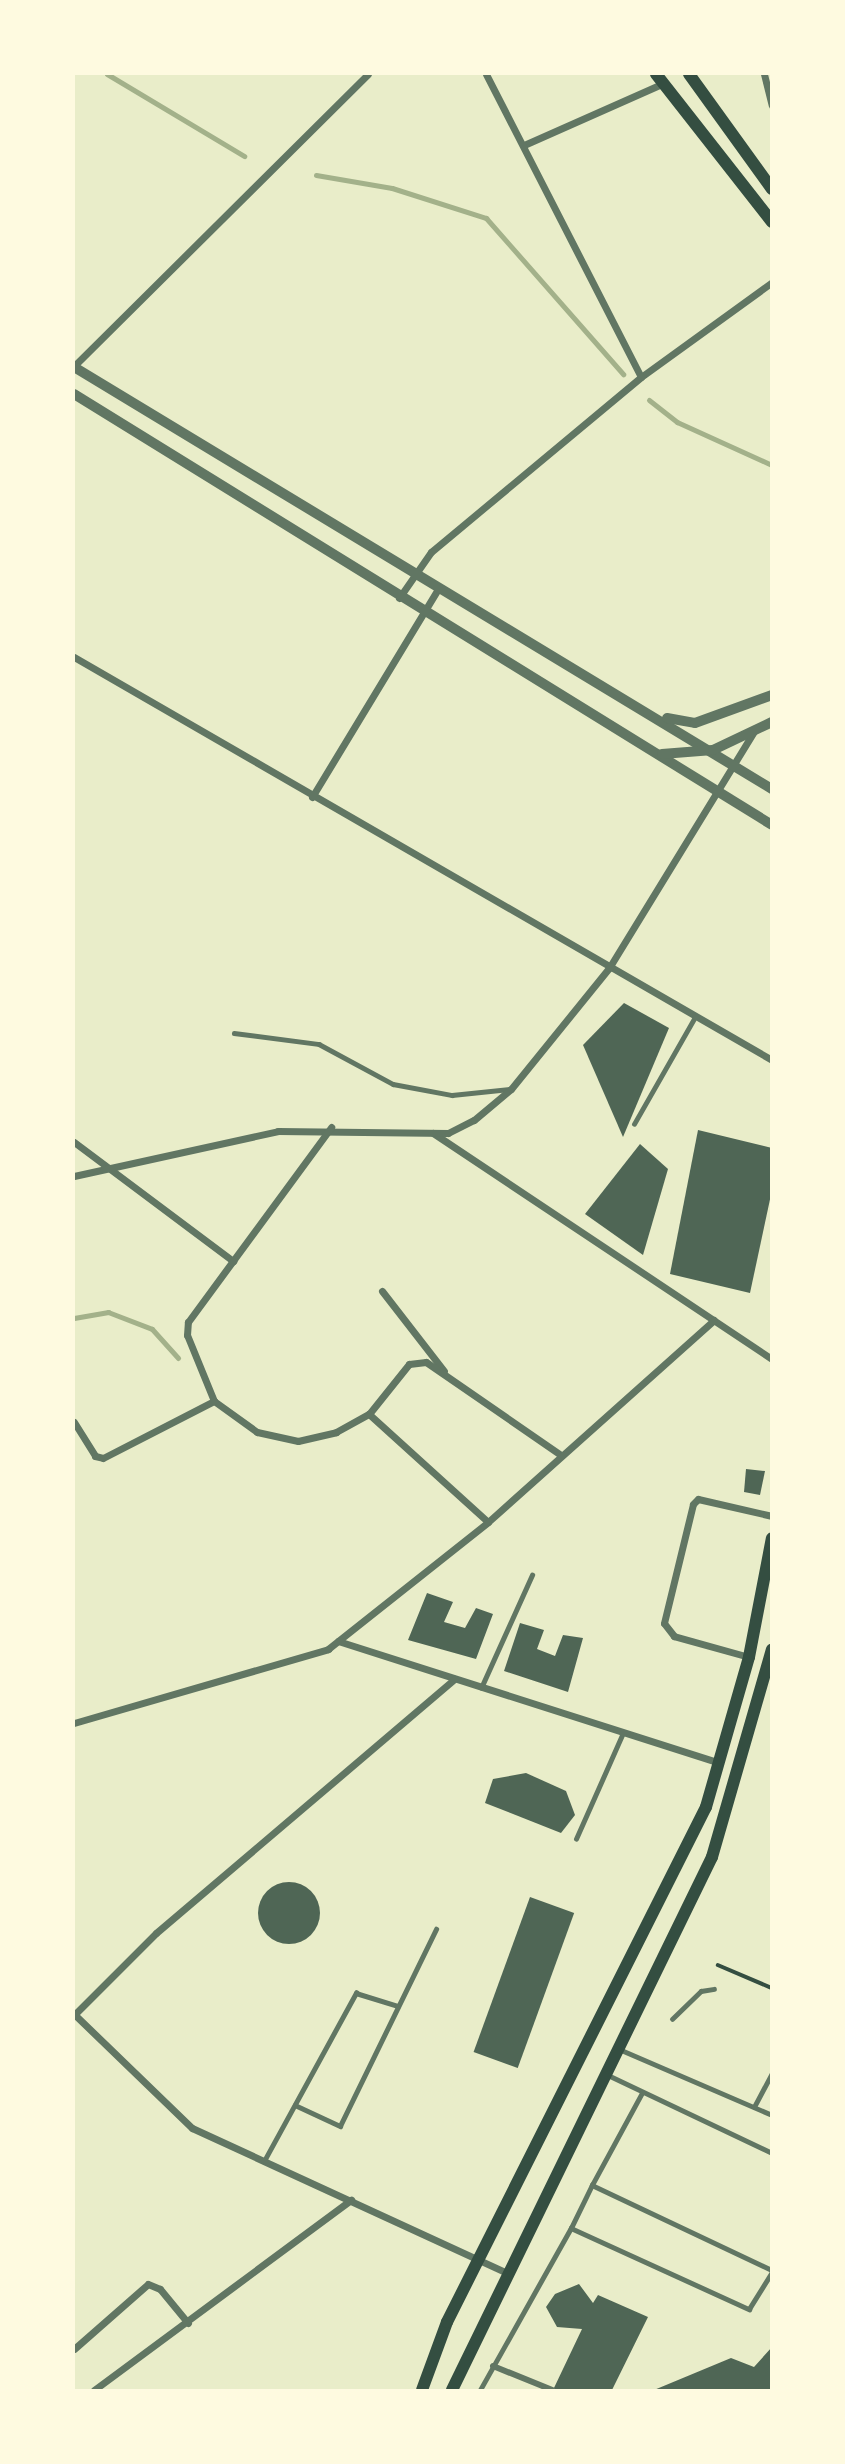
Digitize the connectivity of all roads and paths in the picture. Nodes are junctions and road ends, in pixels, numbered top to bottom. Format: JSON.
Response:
{"nodes":[{"id":1,"x":368,"y":74,"type":"edge"},
{"id":2,"x":486,"y":74,"type":"edge"},
{"id":3,"x":689,"y":74,"type":"edge"},
{"id":4,"x":764,"y":74,"type":"edge"},
{"id":5,"x":660,"y":78,"type":"edge"},
{"id":6,"x":772,"y":105,"type":"edge"},
{"id":7,"x":524,"y":145,"type":"junction"},
{"id":8,"x":772,"y":189,"type":"edge"},
{"id":9,"x":772,"y":222,"type":"edge"},
{"id":10,"x":772,"y":282,"type":"edge"},
{"id":11,"x":74,"y":366,"type":"edge"},
{"id":12,"x":641,"y":377,"type":"junction"},
{"id":13,"x":74,"y":394,"type":"edge"},
{"id":14,"x":412,"y":577,"type":"junction"},
{"id":15,"x":437,"y":591,"type":"junction"},
{"id":16,"x":398,"y":599,"type":"junction"},
{"id":17,"x":423,"y":613,"type":"junction"},
{"id":18,"x":74,"y":657,"type":"edge"},
{"id":19,"x":772,"y":695,"type":"edge"},
{"id":20,"x":657,"y":717,"type":"junction"},
{"id":21,"x":772,"y":722,"type":"edge"},
{"id":22,"x":754,"y":731,"type":"junction"},
{"id":23,"x":713,"y":750,"type":"junction"},
{"id":24,"x":662,"y":754,"type":"junction"},
{"id":25,"x":733,"y":763,"type":"junction"},
{"id":26,"x":716,"y":789,"type":"junction"},
{"id":27,"x":772,"y":789,"type":"edge"},
{"id":28,"x":312,"y":797,"type":"junction"},
{"id":29,"x":772,"y":825,"type":"edge"},
{"id":30,"x":609,"y":968,"type":"junction"},
{"id":31,"x":695,"y":1017,"type":"junction"},
{"id":32,"x":234,"y":1033,"type":"dead end"},
{"id":33,"x":772,"y":1060,"type":"edge"},
{"id":34,"x":511,"y":1089,"type":"junction"},
{"id":35,"x":635,"y":1124,"type":"dead end"},
{"id":36,"x":331,"y":1128,"type":"junction"},
{"id":37,"x":432,"y":1132,"type":"junction"},
{"id":38,"x":74,"y":1143,"type":"edge"},
{"id":39,"x":115,"y":1168,"type":"junction"},
{"id":40,"x":74,"y":1176,"type":"edge"},
{"id":41,"x":233,"y":1261,"type":"junction"},
{"id":42,"x":382,"y":1291,"type":"dead end"},
{"id":43,"x":714,"y":1320,"type":"junction"},
{"id":44,"x":772,"y":1359,"type":"edge"},
{"id":45,"x":446,"y":1375,"type":"junction"},
{"id":46,"x":214,"y":1401,"type":"junction"},
{"id":47,"x":369,"y":1414,"type":"junction"},
{"id":48,"x":74,"y":1422,"type":"edge"},
{"id":49,"x":561,"y":1455,"type":"junction"},
{"id":50,"x":772,"y":1516,"type":"edge"},
{"id":51,"x":488,"y":1522,"type":"junction"},
{"id":52,"x":772,"y":1538,"type":"edge"},
{"id":53,"x":532,"y":1575,"type":"dead end"},
{"id":54,"x":338,"y":1641,"type":"junction"},
{"id":55,"x":772,"y":1649,"type":"edge"},
{"id":56,"x":749,"y":1657,"type":"junction"},
{"id":57,"x":454,"y":1679,"type":"junction"},
{"id":58,"x":481,"y":1689,"type":"junction"},
{"id":59,"x":74,"y":1723,"type":"edge"},
{"id":60,"x":623,"y":1733,"type":"junction"},
{"id":61,"x":718,"y":1762,"type":"junction"},
{"id":62,"x":576,"y":1839,"type":"dead end"},
{"id":63,"x":436,"y":1928,"type":"dead end"},
{"id":64,"x":718,"y":1965,"type":"dead end"},
{"id":65,"x":772,"y":1988,"type":"edge"},
{"id":66,"x":714,"y":1989,"type":"dead end"},
{"id":67,"x":398,"y":2006,"type":"junction"},
{"id":68,"x":74,"y":2014,"type":"edge"},
{"id":69,"x":672,"y":2019,"type":"dead end"},
{"id":70,"x":619,"y":2049,"type":"junction"},
{"id":71,"x":772,"y":2073,"type":"edge"},
{"id":72,"x":607,"y":2074,"type":"junction"},
{"id":73,"x":642,"y":2093,"type":"junction"},
{"id":74,"x":295,"y":2105,"type":"junction"},
{"id":75,"x":754,"y":2107,"type":"junction"},
{"id":76,"x":772,"y":2115,"type":"edge"},
{"id":77,"x":772,"y":2153,"type":"edge"},
{"id":78,"x":264,"y":2161,"type":"junction"},
{"id":79,"x":592,"y":2185,"type":"junction"},
{"id":80,"x":351,"y":2200,"type":"junction"},
{"id":81,"x":571,"y":2228,"type":"junction"},
{"id":82,"x":479,"y":2259,"type":"junction"},
{"id":83,"x":771,"y":2271,"type":"edge"},
{"id":84,"x":509,"y":2274,"type":"junction"},
{"id":85,"x":188,"y":2323,"type":"junction"},
{"id":86,"x":74,"y":2349,"type":"edge"},
{"id":87,"x":493,"y":2366,"type":"junction"},
{"id":88,"x":94,"y":2390,"type":"edge"},
{"id":89,"x":422,"y":2390,"type":"edge"},
{"id":90,"x":452,"y":2390,"type":"edge"},
{"id":91,"x":480,"y":2390,"type":"edge"},
{"id":92,"x":552,"y":2390,"type":"edge"}],
"edges":[{"from":1,"to":11,"type":"street"},
{"from":2,"to":7,"type":"street"},
{"from":3,"to":8,"type":"main road"},
{"from":4,"to":6,"type":"street"},
{"from":5,"to":7,"type":"street"},
{"from":5,"to":9,"type":"main road"},
{"from":7,"to":12,"type":"street"},
{"from":10,"to":12,"type":"street"},
{"from":11,"to":14,"type":"street"},
{"from":12,"to":14,"type":"street"},
{"from":13,"to":16,"type":"street"},
{"from":14,"to":15,"type":"street"},
{"from":14,"to":16,"type":"street"},
{"from":15,"to":17,"type":"street"},
{"from":15,"to":20,"type":"street"},
{"from":16,"to":17,"type":"street"},
{"from":17,"to":24,"type":"street"},
{"from":17,"to":28,"type":"street"},
{"from":18,"to":28,"type":"street"},
{"from":19,"to":20,"type":"street"},
{"from":20,"to":23,"type":"street"},
{"from":21,"to":22,"type":"street"},
{"from":22,"to":23,"type":"street"},
{"from":22,"to":25,"type":"street"},
{"from":23,"to":24,"type":"street"},
{"from":23,"to":25,"type":"street"},
{"from":24,"to":26,"type":"street"},
{"from":25,"to":26,"type":"street"},
{"from":25,"to":27,"type":"street"},
{"from":26,"to":29,"type":"street"},
{"from":26,"to":30,"type":"street"},
{"from":28,"to":30,"type":"street"},
{"from":30,"to":31,"type":"street"},
{"from":30,"to":34,"type":"street"},
{"from":31,"to":33,"type":"street"},
{"from":31,"to":35,"type":"lane"},
{"from":32,"to":34,"type":"lane"},
{"from":34,"to":37,"type":"street"},
{"from":36,"to":37,"type":"street"},
{"from":36,"to":39,"type":"street"},
{"from":36,"to":41,"type":"street"},
{"from":37,"to":43,"type":"street"},
{"from":38,"to":39,"type":"street"},
{"from":39,"to":40,"type":"street"},
{"from":39,"to":41,"type":"street"},
{"from":41,"to":46,"type":"street"},
{"from":42,"to":45,"type":"street"},
{"from":43,"to":44,"type":"street"},
{"from":43,"to":49,"type":"street"},
{"from":45,"to":47,"type":"street"},
{"from":45,"to":49,"type":"street"},
{"from":46,"to":47,"type":"street"},
{"from":46,"to":48,"type":"street"},
{"from":47,"to":51,"type":"street"},
{"from":49,"to":51,"type":"street"},
{"from":50,"to":56,"type":"street"},
{"from":51,"to":54,"type":"street"},
{"from":52,"to":56,"type":"main road"},
{"from":53,"to":58,"type":"lane"},
{"from":54,"to":57,"type":"street"},
{"from":54,"to":59,"type":"street"},
{"from":55,"to":70,"type":"main road"},
{"from":56,"to":61,"type":"main road"},
{"from":57,"to":58,"type":"street"},
{"from":57,"to":68,"type":"street"},
{"from":58,"to":60,"type":"street"},
{"from":60,"to":61,"type":"street"},
{"from":60,"to":62,"type":"lane"},
{"from":61,"to":82,"type":"main road"},
{"from":63,"to":67,"type":"lane"},
{"from":64,"to":65,"type":"path"},
{"from":66,"to":69,"type":"lane"},
{"from":67,"to":74,"type":"lane"},
{"from":67,"to":74,"type":"lane"},
{"from":68,"to":78,"type":"street"},
{"from":70,"to":72,"type":"main road"},
{"from":70,"to":75,"type":"lane"},
{"from":71,"to":75,"type":"lane"},
{"from":72,"to":73,"type":"lane"},
{"from":72,"to":84,"type":"main road"},
{"from":73,"to":77,"type":"lane"},
{"from":73,"to":79,"type":"lane"},
{"from":74,"to":78,"type":"lane"},
{"from":75,"to":76,"type":"lane"},
{"from":78,"to":80,"type":"street"},
{"from":79,"to":81,"type":"lane"},
{"from":79,"to":83,"type":"lane"},
{"from":80,"to":82,"type":"street"},
{"from":80,"to":85,"type":"street"},
{"from":81,"to":83,"type":"lane"},
{"from":81,"to":87,"type":"lane"},
{"from":82,"to":84,"type":"street"},
{"from":82,"to":89,"type":"main road"},
{"from":84,"to":90,"type":"main road"},
{"from":85,"to":86,"type":"street"},
{"from":85,"to":88,"type":"street"},
{"from":87,"to":91,"type":"lane"},
{"from":87,"to":92,"type":"street"}]}
